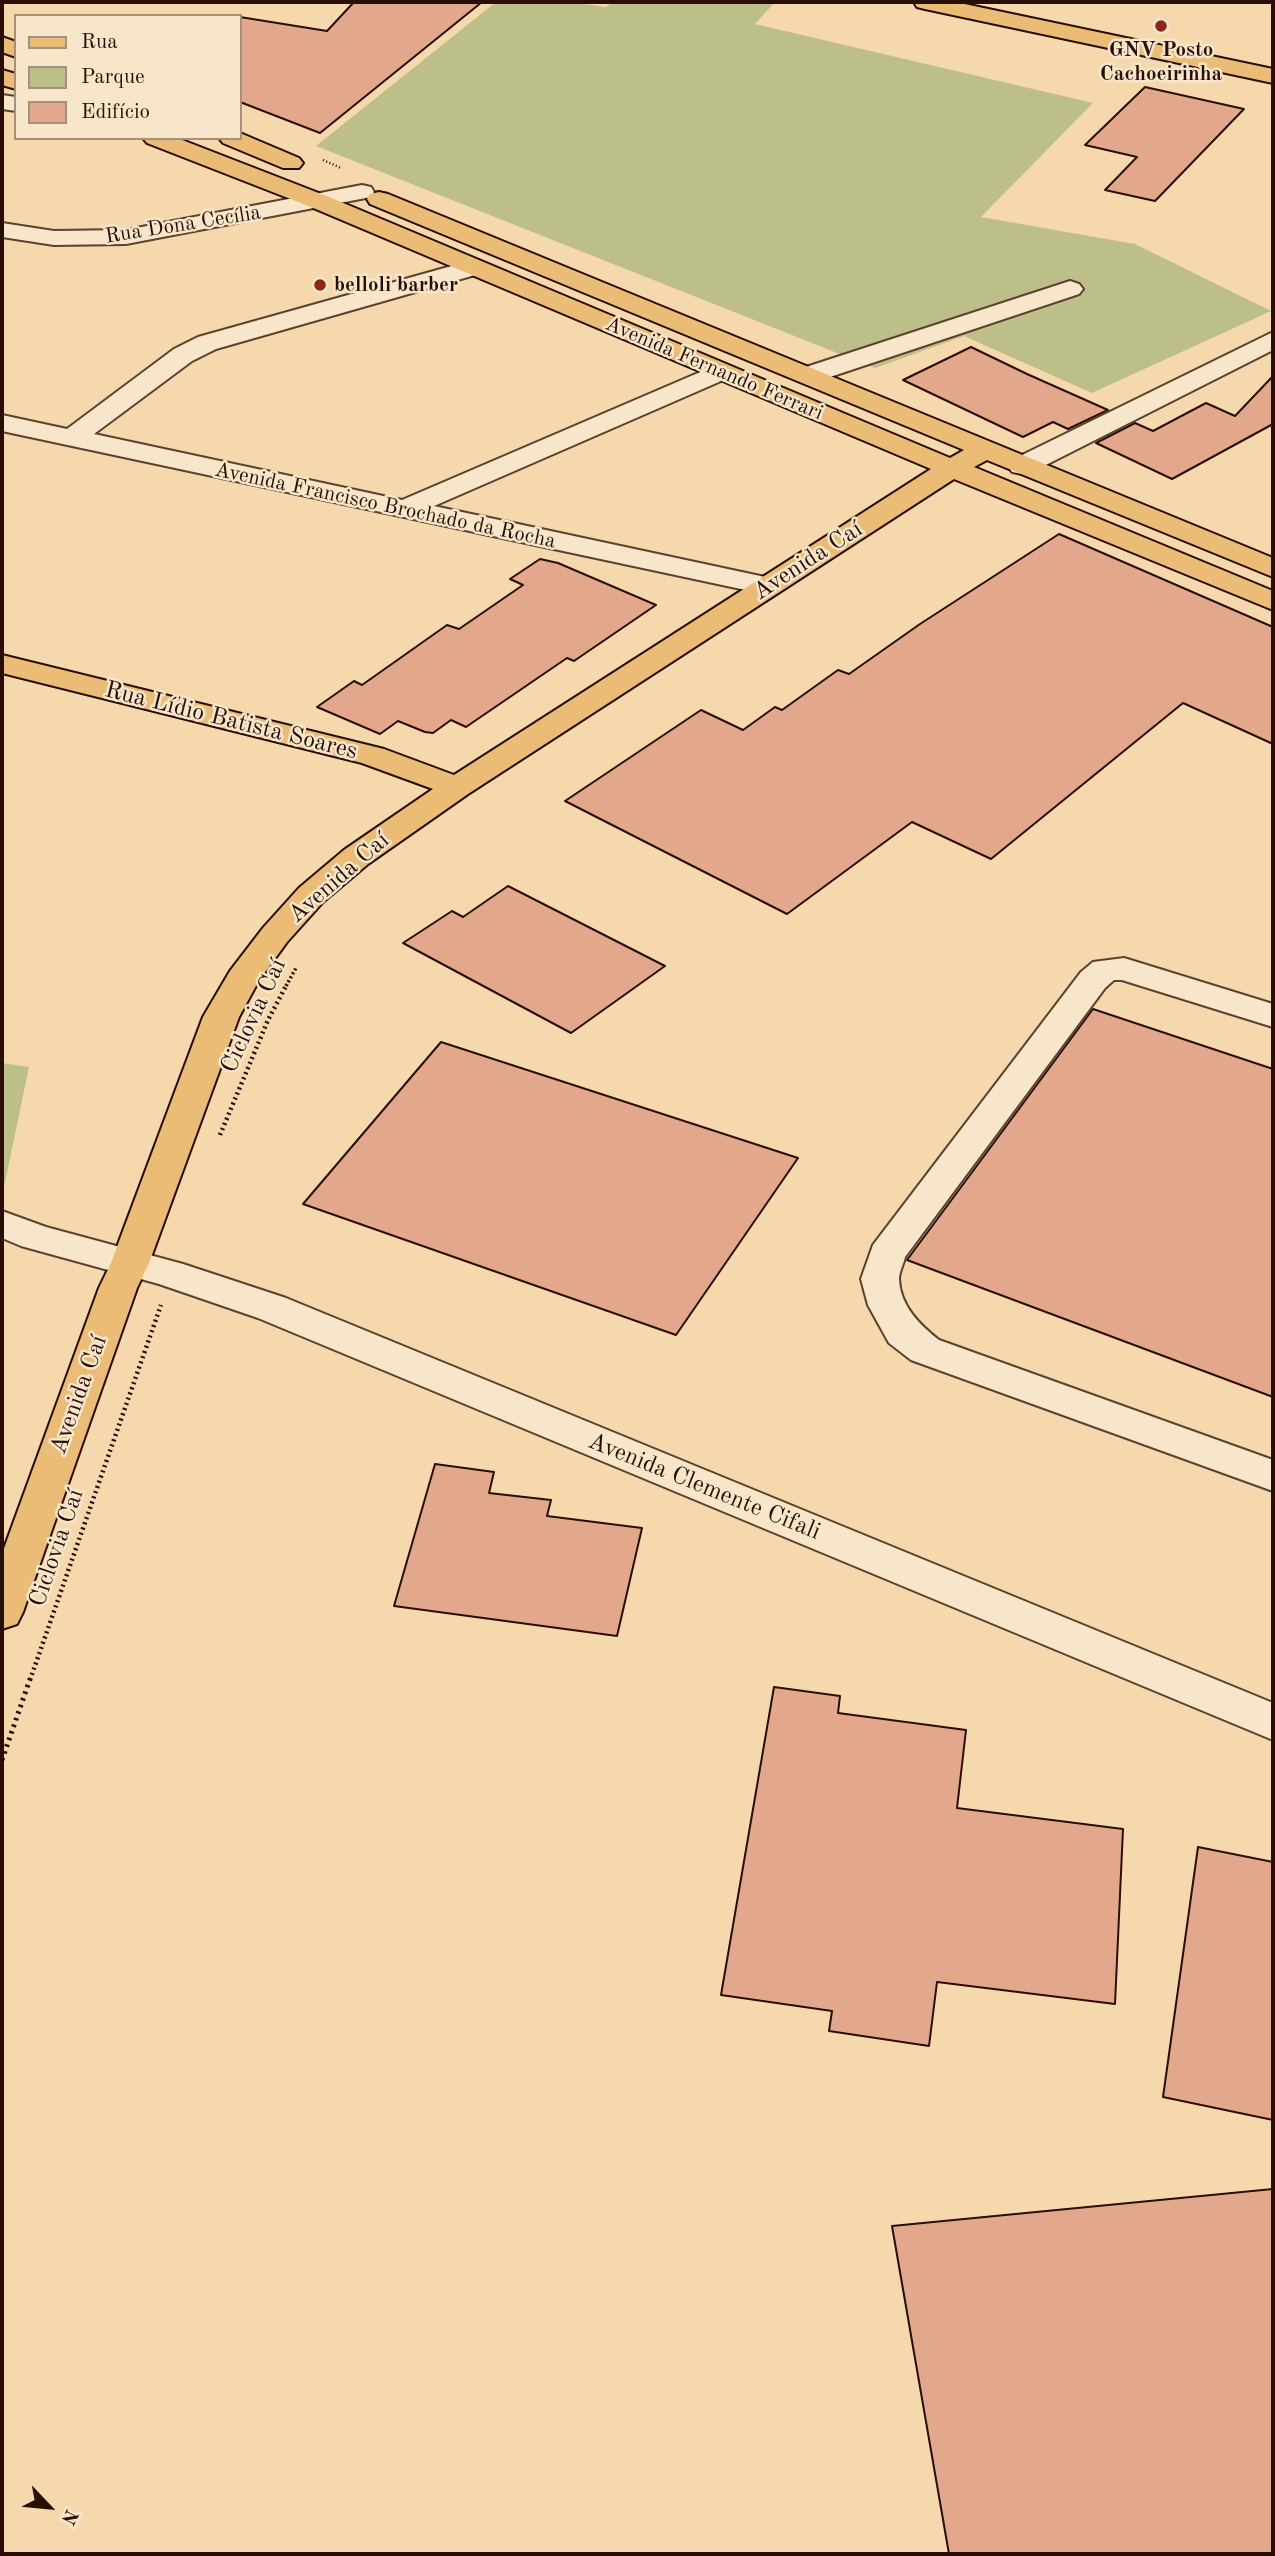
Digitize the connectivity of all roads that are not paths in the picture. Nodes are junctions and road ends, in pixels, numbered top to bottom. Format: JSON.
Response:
{"nodes":[{"id":1,"x":925,"y":2,"type":"edge"},
{"id":2,"x":1000,"y":2,"type":"edge"},
{"id":3,"x":980,"y":15,"type":"junction"},
{"id":4,"x":1273,"y":76,"type":"edge"},
{"id":5,"x":162,"y":140,"type":"edge"},
{"id":6,"x":235,"y":140,"type":"edge"},
{"id":7,"x":320,"y":184,"type":"junction"},
{"id":8,"x":2,"y":230,"type":"edge"},
{"id":9,"x":473,"y":268,"type":"junction"},
{"id":10,"x":1070,"y":289,"type":"dead end"},
{"id":11,"x":1273,"y":340,"type":"edge"},
{"id":12,"x":719,"y":372,"type":"junction"},
{"id":13,"x":810,"y":375,"type":"junction"},
{"id":14,"x":2,"y":423,"type":"edge"},
{"id":15,"x":72,"y":438,"type":"junction"},
{"id":16,"x":985,"y":450,"type":"junction"},
{"id":17,"x":1022,"y":466,"type":"junction"},
{"id":18,"x":952,"y":468,"type":"junction"},
{"id":19,"x":402,"y":510,"type":"junction"},
{"id":20,"x":1273,"y":568,"type":"edge"},
{"id":21,"x":769,"y":586,"type":"junction"},
{"id":22,"x":1273,"y":600,"type":"edge"},
{"id":23,"x":2,"y":664,"type":"edge"},
{"id":24,"x":2,"y":688,"type":"edge"},
{"id":25,"x":230,"y":733,"type":"junction"},
{"id":26,"x":445,"y":795,"type":"junction"},
{"id":27,"x":1273,"y":1016,"type":"edge"},
{"id":28,"x":2,"y":1224,"type":"edge"},
{"id":29,"x":130,"y":1263,"type":"junction"},
{"id":30,"x":1273,"y":1476,"type":"edge"},
{"id":31,"x":2,"y":1612,"type":"edge"},
{"id":32,"x":1273,"y":1722,"type":"edge"}],
"edges":[{"from":1,"to":3,"type":"main road"},
{"from":2,"to":3,"type":"main road"},
{"from":3,"to":4,"type":"main road"},
{"from":5,"to":7,"type":"main road","name":"Avenida Fernando Ferrari"},
{"from":6,"to":7,"type":"main road","name":"Avenida Fernando Ferrari"},
{"from":7,"to":8,"type":"street","name":"Rua Dona Cecília"},
{"from":7,"to":9,"type":"main road","name":"Avenida Fernando Ferrari"},
{"from":7,"to":13,"type":"main road","name":"Avenida Fernando Ferrari"},
{"from":9,"to":12,"type":"main road","name":"Avenida Fernando Ferrari"},
{"from":9,"to":15,"type":"street"},
{"from":10,"to":13,"type":"street"},
{"from":11,"to":17,"type":"street"},
{"from":12,"to":18,"type":"main road","name":"Avenida Fernando Ferrari"},
{"from":12,"to":19,"type":"street"},
{"from":13,"to":16,"type":"main road","name":"Avenida Fernando Ferrari"},
{"from":14,"to":15,"type":"street","name":"Avenida Francisco Brochado da Rocha"},
{"from":15,"to":19,"type":"street","name":"Avenida Francisco Brochado da Rocha"},
{"from":16,"to":17,"type":"main road","name":"Avenida Fernando Ferrari"},
{"from":16,"to":18,"type":"main road","name":"Avenida Caí"},
{"from":17,"to":20,"type":"main road","name":"Avenida Fernando Ferrari"},
{"from":18,"to":21,"type":"main road","name":"Avenida Caí"},
{"from":18,"to":22,"type":"main road","name":"Avenida Fernando Ferrari"},
{"from":19,"to":21,"type":"street","name":"Avenida Francisco Brochado da Rocha"},
{"from":21,"to":26,"type":"main road","name":"Avenida Caí"},
{"from":23,"to":25,"type":"main road","name":"Rua Lídio Batista Soares"},
{"from":24,"to":25,"type":"main road","name":"Rua Lídio Batista Soares"},
{"from":25,"to":26,"type":"main road","name":"Rua Lídio Batista Soares"},
{"from":26,"to":29,"type":"main road","name":"Avenida Caí"},
{"from":27,"to":30,"type":"street"},
{"from":28,"to":29,"type":"street","name":"Avenida Clemente Cifali"},
{"from":29,"to":31,"type":"main road","name":"Avenida Caí"},
{"from":29,"to":32,"type":"street","name":"Avenida Clemente Cifali"}]}
